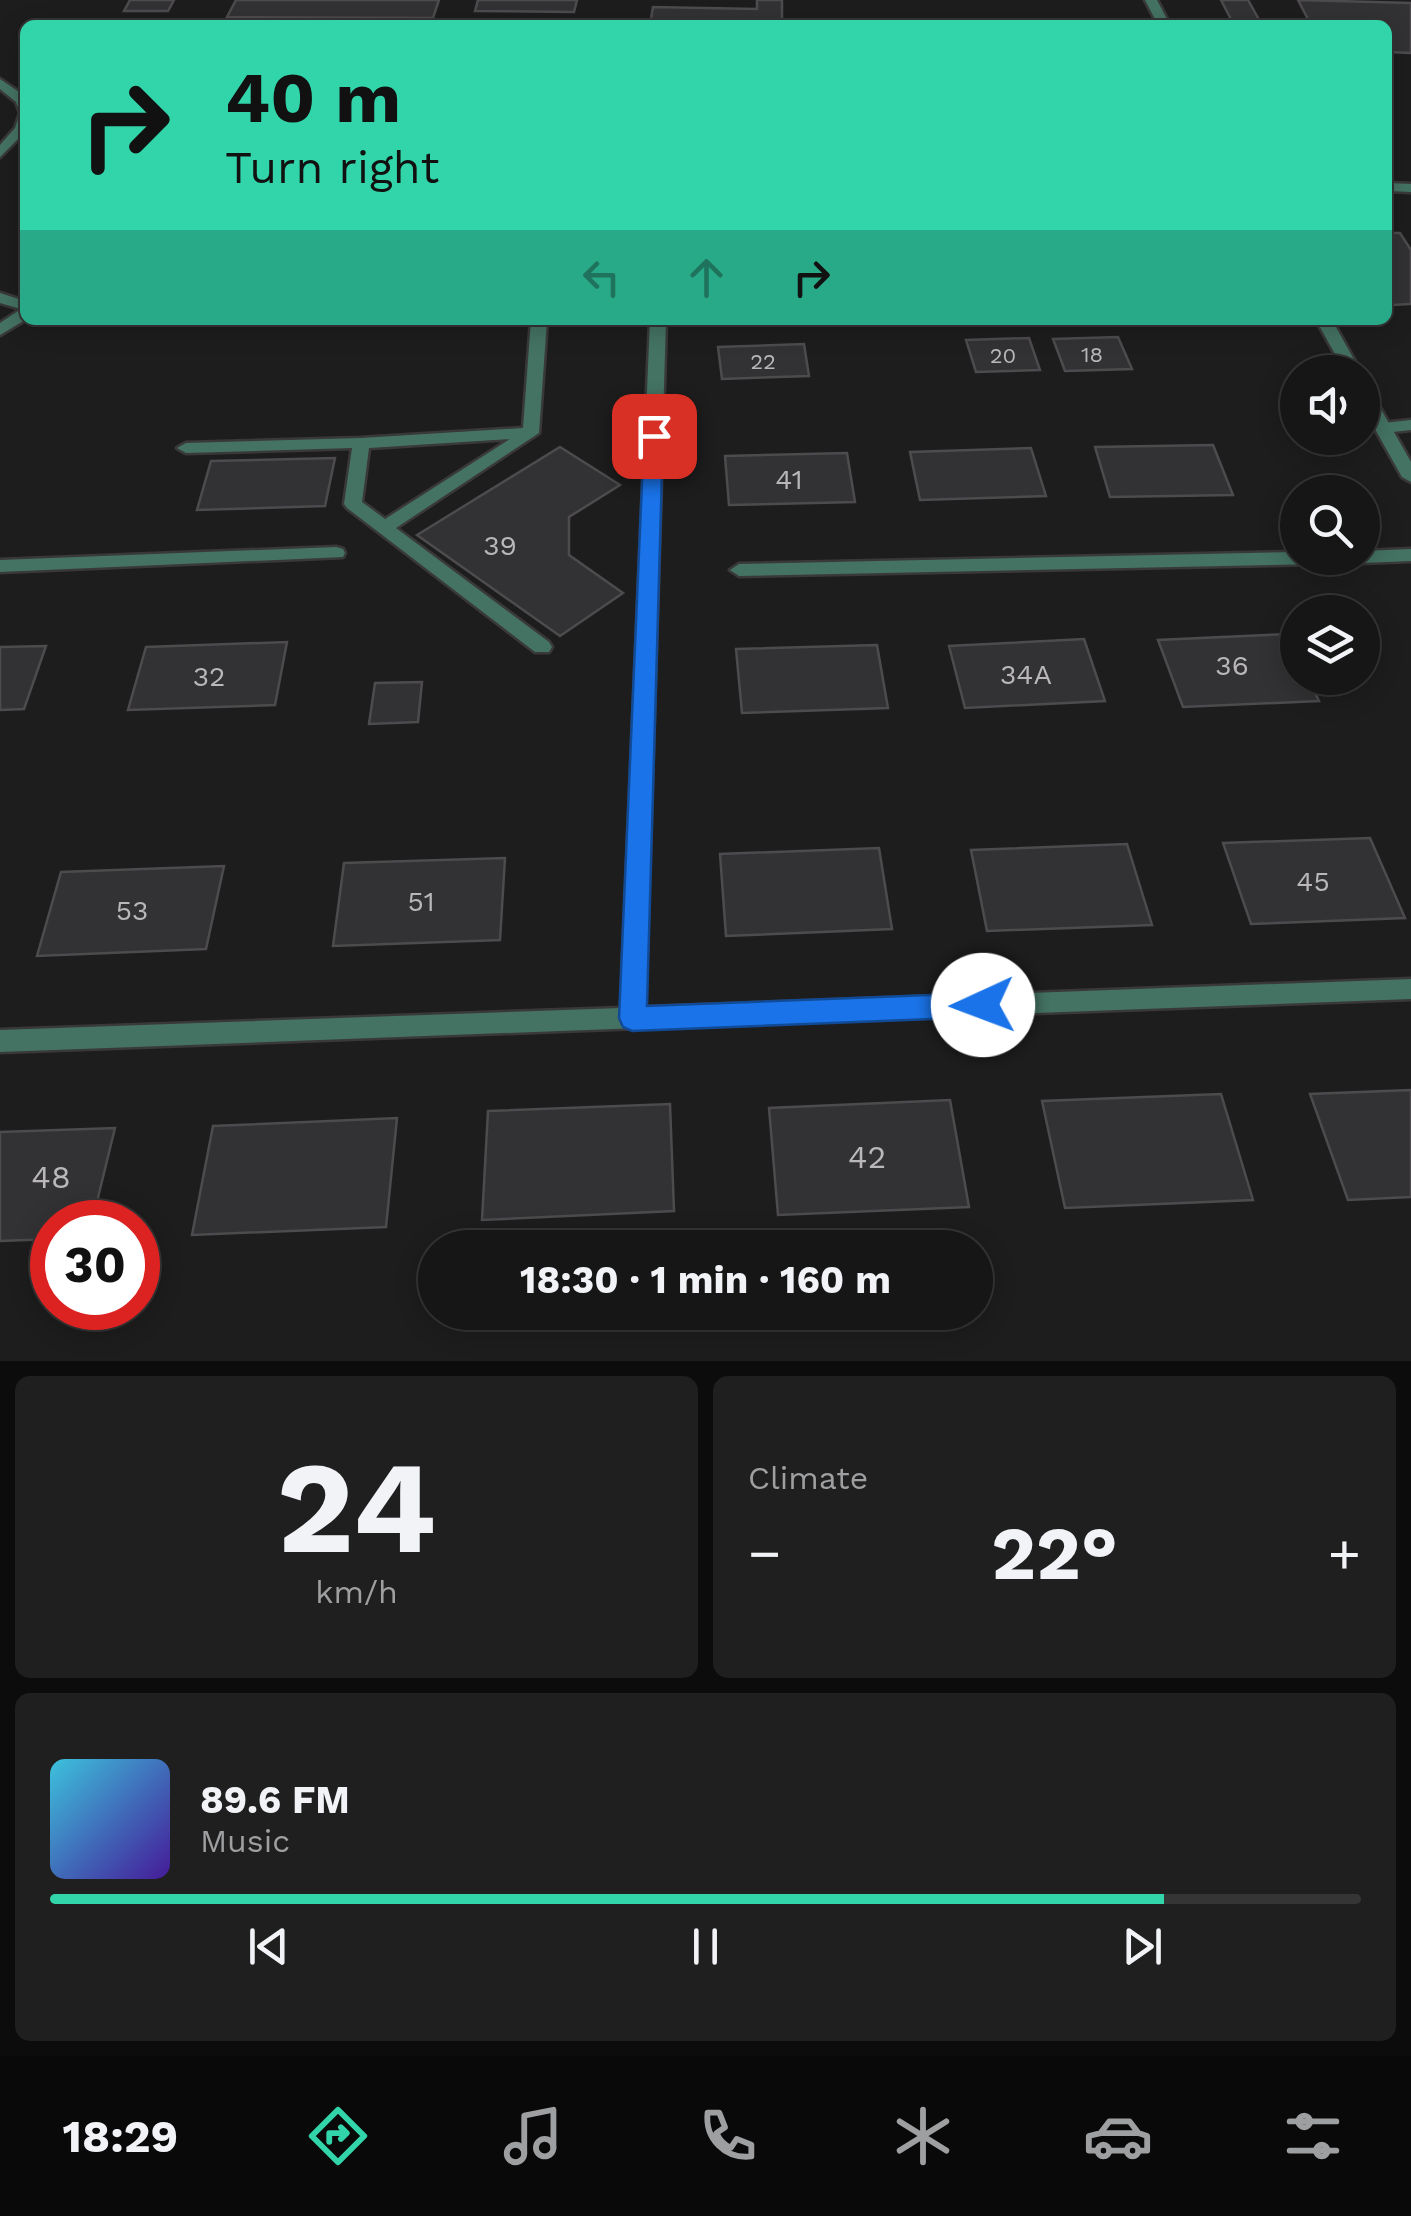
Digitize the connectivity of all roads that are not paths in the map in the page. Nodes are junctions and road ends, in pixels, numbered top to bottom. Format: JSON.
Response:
{"nodes":[{"id":1,"x":0,"y":83,"type":"edge"},
{"id":2,"x":20,"y":98,"type":"edge"},
{"id":3,"x":20,"y":126,"type":"edge"},
{"id":4,"x":0,"y":153,"type":"edge"},
{"id":5,"x":20,"y":314,"type":"edge"},
{"id":6,"x":539,"y":325,"type":"edge"},
{"id":7,"x":658,"y":325,"type":"edge"},
{"id":8,"x":1327,"y":325,"type":"edge"},
{"id":9,"x":0,"y":330,"type":"edge"},
{"id":10,"x":1344,"y":355,"type":"edge"},
{"id":11,"x":1380,"y":423,"type":"edge"},
{"id":12,"x":1411,"y":426,"type":"edge"},
{"id":13,"x":1383,"y":428,"type":"junction"},
{"id":14,"x":531,"y":433,"type":"junction"},
{"id":15,"x":361,"y":442,"type":"junction"},
{"id":16,"x":186,"y":448,"type":"dead end"},
{"id":17,"x":1411,"y":477,"type":"edge"},
{"id":18,"x":384,"y":528,"type":"junction"},
{"id":19,"x":336,"y":553,"type":"dead end"},
{"id":20,"x":1380,"y":556,"type":"edge"},
{"id":21,"x":1411,"y":556,"type":"edge"},
{"id":22,"x":1280,"y":559,"type":"edge"},
{"id":23,"x":0,"y":566,"type":"edge"},
{"id":24,"x":739,"y":570,"type":"dead end"},
{"id":25,"x":542,"y":647,"type":"dead end"},
{"id":26,"x":1411,"y":989,"type":"edge"},
{"id":27,"x":632,"y":1018,"type":"junction"},
{"id":28,"x":0,"y":1041,"type":"edge"}],
"edges":[{"from":1,"to":2,"type":"street"},
{"from":3,"to":4,"type":"street"},
{"from":5,"to":9,"type":"street"},
{"from":6,"to":14,"type":"street"},
{"from":7,"to":27,"type":"street"},
{"from":8,"to":10,"type":"street"},
{"from":11,"to":13,"type":"street"},
{"from":12,"to":13,"type":"street"},
{"from":13,"to":17,"type":"street"},
{"from":14,"to":15,"type":"street"},
{"from":14,"to":18,"type":"street"},
{"from":15,"to":16,"type":"street"},
{"from":15,"to":18,"type":"street"},
{"from":18,"to":25,"type":"street"},
{"from":19,"to":23,"type":"street"},
{"from":20,"to":21,"type":"street"},
{"from":22,"to":24,"type":"street"},
{"from":26,"to":27,"type":"street"},
{"from":27,"to":28,"type":"street"}]}
